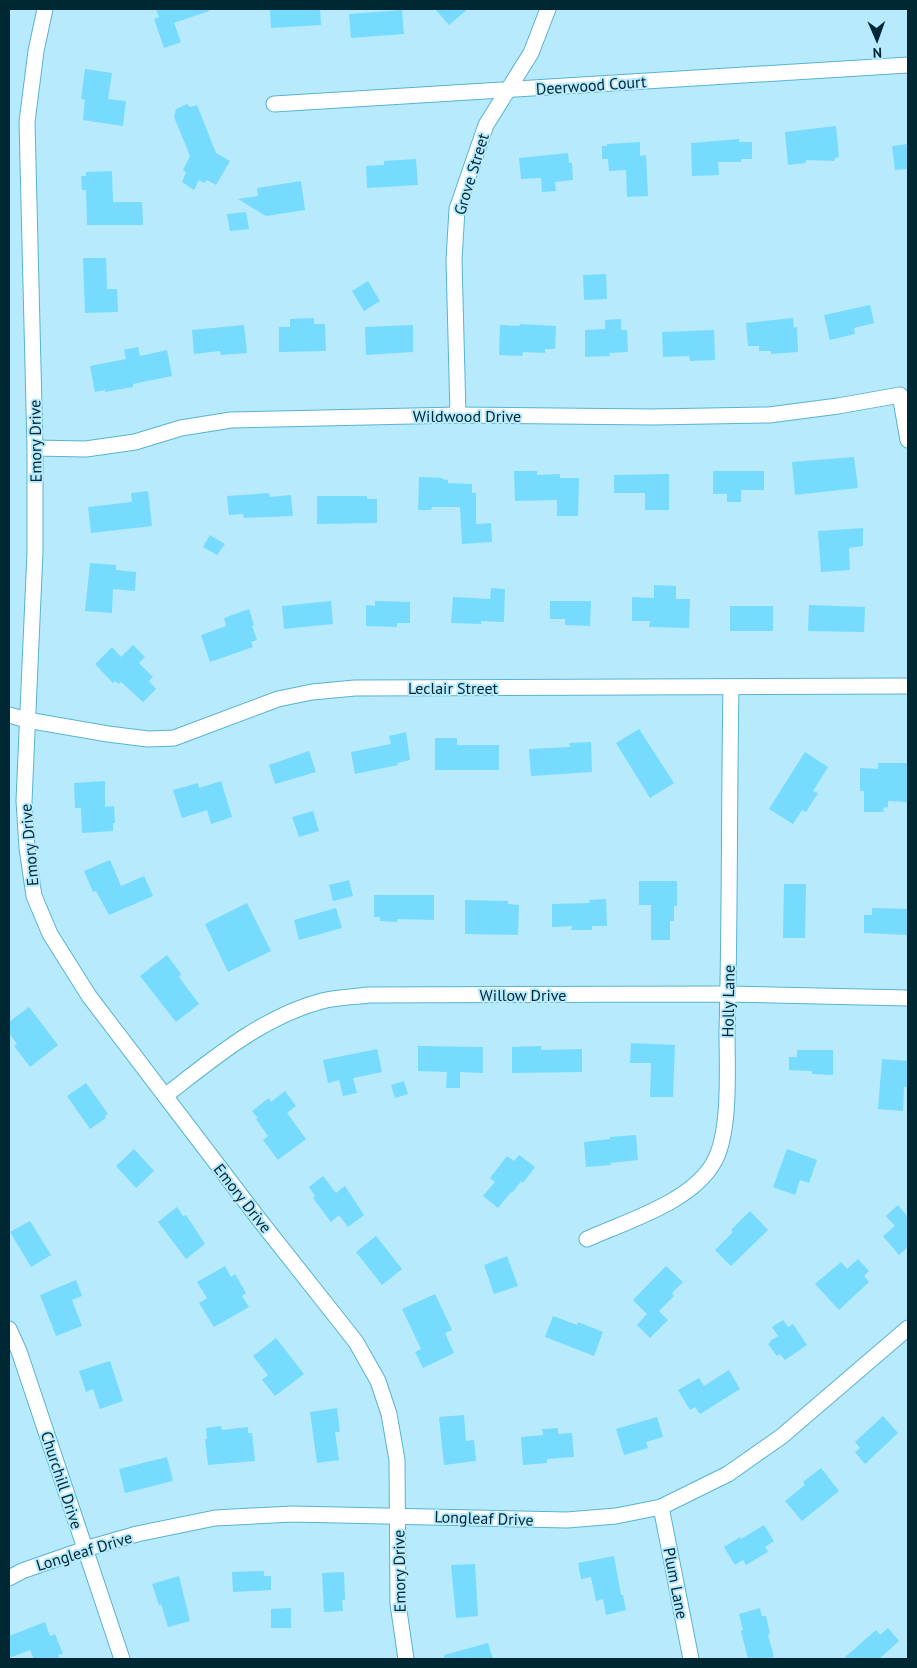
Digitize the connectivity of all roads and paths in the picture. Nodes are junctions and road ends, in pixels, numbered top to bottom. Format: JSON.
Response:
{"nodes":[{"id":1,"x":45,"y":9,"type":"edge"},
{"id":2,"x":548,"y":9,"type":"edge"},
{"id":3,"x":908,"y":65,"type":"edge"},
{"id":4,"x":508,"y":90,"type":"junction"},
{"id":5,"x":274,"y":104,"type":"dead end"},
{"id":6,"x":458,"y":415,"type":"junction"},
{"id":7,"x":908,"y":440,"type":"edge"},
{"id":8,"x":35,"y":448,"type":"junction"},
{"id":9,"x":908,"y":686,"type":"edge"},
{"id":10,"x":731,"y":688,"type":"junction"},
{"id":11,"x":9,"y":715,"type":"edge"},
{"id":12,"x":27,"y":720,"type":"junction"},
{"id":13,"x":728,"y":994,"type":"junction"},
{"id":14,"x":908,"y":998,"type":"edge"},
{"id":15,"x":165,"y":1096,"type":"junction"},
{"id":16,"x":587,"y":1239,"type":"dead end"},
{"id":17,"x":908,"y":1328,"type":"edge"},
{"id":18,"x":9,"y":1330,"type":"edge"},
{"id":19,"x":661,"y":1507,"type":"junction"},
{"id":20,"x":398,"y":1515,"type":"junction"},
{"id":21,"x":84,"y":1549,"type":"junction"},
{"id":22,"x":9,"y":1578,"type":"edge"},
{"id":23,"x":122,"y":1659,"type":"edge"},
{"id":24,"x":406,"y":1659,"type":"edge"},
{"id":25,"x":692,"y":1659,"type":"edge"}],
"edges":[{"from":1,"to":8,"type":"street","name":"Emory Drive"},
{"from":2,"to":4,"type":"street","name":"Grove Street"},
{"from":3,"to":4,"type":"street","name":"Deerwood Court"},
{"from":4,"to":5,"type":"street","name":"Deerwood Court"},
{"from":4,"to":6,"type":"street","name":"Grove Street"},
{"from":6,"to":7,"type":"street","name":"Wildwood Drive"},
{"from":6,"to":8,"type":"street","name":"Wildwood Drive"},
{"from":8,"to":12,"type":"street","name":"Emory Drive"},
{"from":9,"to":10,"type":"street","name":"Leclair Street"},
{"from":10,"to":12,"type":"street","name":"Leclair Street"},
{"from":10,"to":13,"type":"street","name":"Holly Lane"},
{"from":11,"to":12,"type":"street","name":"Leclair Street"},
{"from":12,"to":15,"type":"street","name":"Emory Drive"},
{"from":13,"to":14,"type":"street","name":"Willow Drive"},
{"from":13,"to":15,"type":"street","name":"Willow Drive"},
{"from":13,"to":16,"type":"street","name":"Holly Lane"},
{"from":15,"to":20,"type":"street","name":"Emory Drive"},
{"from":17,"to":19,"type":"street","name":"Longleaf Drive"},
{"from":18,"to":21,"type":"street","name":"Churchill Drive"},
{"from":19,"to":20,"type":"street","name":"Longleaf Drive"},
{"from":19,"to":25,"type":"street","name":"Plum Lane"},
{"from":20,"to":21,"type":"street","name":"Longleaf Drive"},
{"from":20,"to":24,"type":"street","name":"Emory Drive"},
{"from":21,"to":22,"type":"street","name":"Longleaf Drive"},
{"from":21,"to":23,"type":"street","name":"Churchill Drive"}]}
